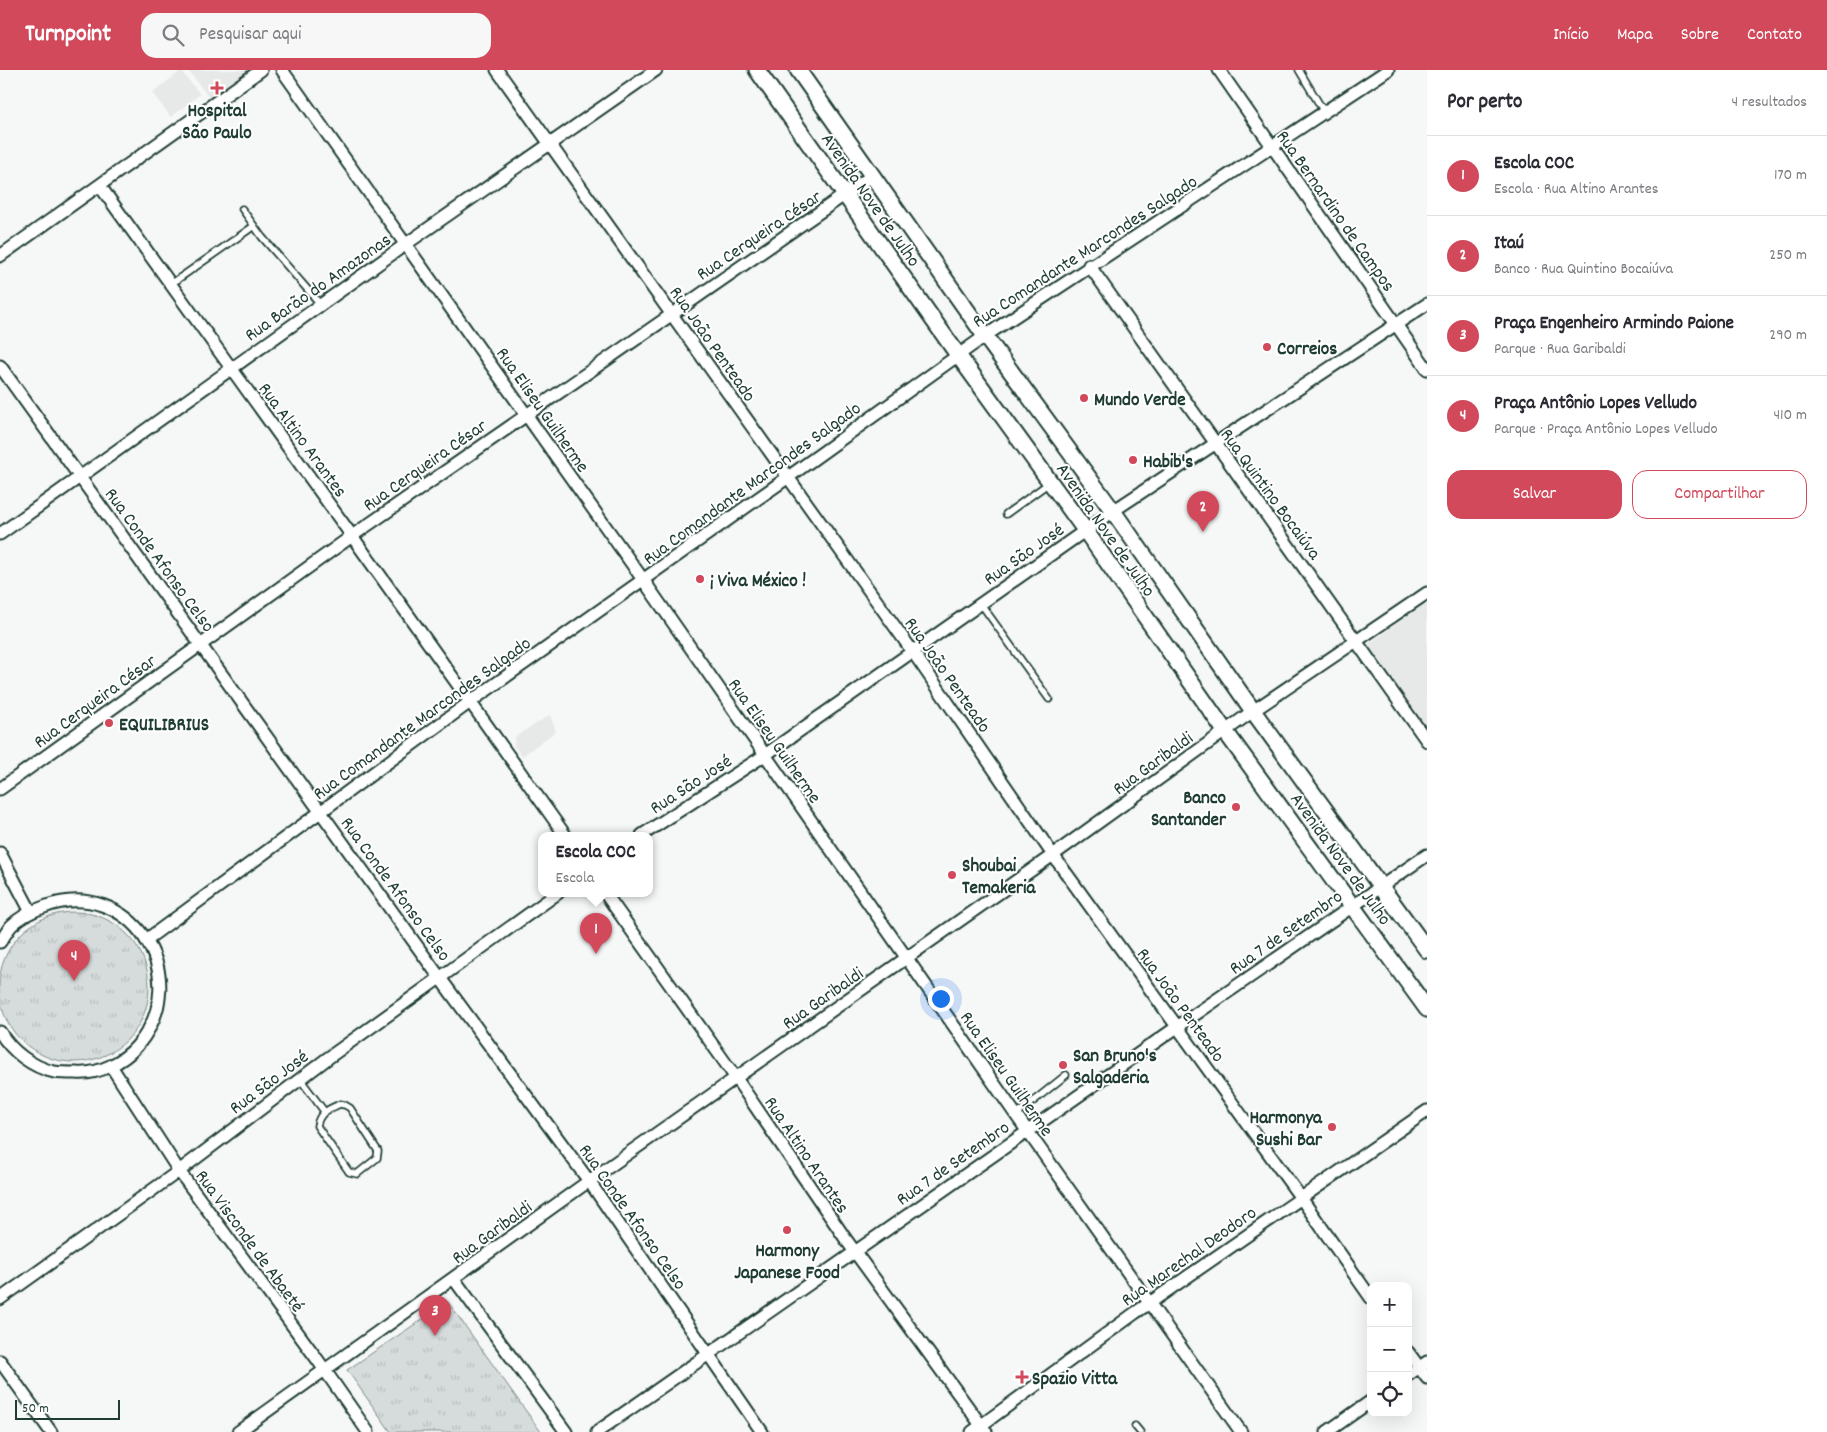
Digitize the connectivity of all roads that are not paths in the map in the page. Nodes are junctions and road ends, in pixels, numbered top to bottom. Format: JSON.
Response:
{"nodes":[{"id":1,"x":261,"y":70,"type":"edge"},
{"id":2,"x":282,"y":70,"type":"edge"},
{"id":3,"x":497,"y":70,"type":"edge"},
{"id":4,"x":656,"y":70,"type":"edge"},
{"id":5,"x":757,"y":70,"type":"edge"},
{"id":6,"x":798,"y":70,"type":"edge"},
{"id":7,"x":1220,"y":70,"type":"edge"},
{"id":8,"x":1299,"y":70,"type":"edge"},
{"id":9,"x":1388,"y":70,"type":"edge"},
{"id":10,"x":1324,"y":112,"type":"junction"},
{"id":11,"x":549,"y":144,"type":"junction"},
{"id":12,"x":1272,"y":147,"type":"junction"},
{"id":13,"x":874,"y":175,"type":"junction"},
{"id":14,"x":100,"y":186,"type":"junction"},
{"id":15,"x":846,"y":195,"type":"junction"},
{"id":16,"x":242,"y":209,"type":"dead end"},
{"id":17,"x":254,"y":226,"type":"junction"},
{"id":18,"x":406,"y":244,"type":"junction"},
{"id":19,"x":0,"y":256,"type":"edge"},
{"id":20,"x":1090,"y":265,"type":"junction"},
{"id":21,"x":170,"y":284,"type":"junction"},
{"id":22,"x":1427,"y":304,"type":"edge"},
{"id":23,"x":321,"y":305,"type":"junction"},
{"id":24,"x":672,"y":314,"type":"junction"},
{"id":25,"x":1396,"y":324,"type":"junction"},
{"id":26,"x":985,"y":336,"type":"junction"},
{"id":27,"x":958,"y":355,"type":"junction"},
{"id":28,"x":0,"y":366,"type":"edge"},
{"id":29,"x":232,"y":368,"type":"junction"},
{"id":30,"x":1427,"y":369,"type":"edge"},
{"id":31,"x":526,"y":414,"type":"junction"},
{"id":32,"x":1215,"y":444,"type":"junction"},
{"id":33,"x":80,"y":477,"type":"junction"},
{"id":34,"x":787,"y":478,"type":"junction"},
{"id":35,"x":1050,"y":482,"type":"junction"},
{"id":36,"x":1113,"y":511,"type":"junction"},
{"id":37,"x":1006,"y":514,"type":"dead end"},
{"id":38,"x":1085,"y":530,"type":"junction"},
{"id":39,"x":0,"y":534,"type":"edge"},
{"id":40,"x":352,"y":536,"type":"junction"},
{"id":41,"x":644,"y":581,"type":"junction"},
{"id":42,"x":1427,"y":593,"type":"edge"},
{"id":43,"x":981,"y":604,"type":"junction"},
{"id":44,"x":1356,"y":640,"type":"junction"},
{"id":45,"x":201,"y":644,"type":"junction"},
{"id":46,"x":913,"y":652,"type":"junction"},
{"id":47,"x":1049,"y":699,"type":"dead end"},
{"id":48,"x":470,"y":702,"type":"junction"},
{"id":49,"x":1253,"y":711,"type":"junction"},
{"id":50,"x":1225,"y":731,"type":"junction"},
{"id":51,"x":1427,"y":741,"type":"edge"},
{"id":52,"x":765,"y":755,"type":"junction"},
{"id":53,"x":0,"y":789,"type":"edge"},
{"id":54,"x":320,"y":811,"type":"junction"},
{"id":55,"x":563,"y":832,"type":"edge"},
{"id":56,"x":647,"y":832,"type":"edge"},
{"id":57,"x":0,"y":853,"type":"edge"},
{"id":58,"x":1053,"y":855,"type":"junction"},
{"id":59,"x":1427,"y":855,"type":"edge"},
{"id":60,"x":1382,"y":886,"type":"junction"},
{"id":61,"x":552,"y":897,"type":"edge"},
{"id":62,"x":608,"y":897,"type":"edge"},
{"id":63,"x":1352,"y":906,"type":"junction"},
{"id":64,"x":31,"y":912,"type":"junction"},
{"id":65,"x":146,"y":940,"type":"junction"},
{"id":66,"x":0,"y":942,"type":"edge"},
{"id":67,"x":1427,"y":950,"type":"edge"},
{"id":68,"x":907,"y":959,"type":"junction"},
{"id":69,"x":440,"y":978,"type":"junction"},
{"id":70,"x":1427,"y":1009,"type":"edge"},
{"id":71,"x":1177,"y":1027,"type":"junction"},
{"id":72,"x":2,"y":1039,"type":"edge"},
{"id":73,"x":111,"y":1066,"type":"junction"},
{"id":74,"x":1066,"y":1075,"type":"dead end"},
{"id":75,"x":300,"y":1079,"type":"junction"},
{"id":76,"x":736,"y":1079,"type":"junction"},
{"id":77,"x":324,"y":1111,"type":"junction"},
{"id":78,"x":1427,"y":1111,"type":"edge"},
{"id":79,"x":1016,"y":1115,"type":"junction"},
{"id":80,"x":1027,"y":1131,"type":"junction"},
{"id":81,"x":179,"y":1171,"type":"junction"},
{"id":82,"x":589,"y":1181,"type":"junction"},
{"id":83,"x":1301,"y":1198,"type":"junction"},
{"id":84,"x":854,"y":1252,"type":"junction"},
{"id":85,"x":454,"y":1278,"type":"junction"},
{"id":86,"x":1367,"y":1292,"type":"edge"},
{"id":87,"x":0,"y":1299,"type":"edge"},
{"id":88,"x":1149,"y":1303,"type":"junction"},
{"id":89,"x":708,"y":1353,"type":"junction"},
{"id":90,"x":1412,"y":1355,"type":"edge"},
{"id":91,"x":0,"y":1361,"type":"edge"},
{"id":92,"x":1423,"y":1365,"type":"edge"},
{"id":93,"x":326,"y":1370,"type":"junction"},
{"id":94,"x":1412,"y":1372,"type":"edge"},
{"id":95,"x":1427,"y":1378,"type":"edge"},
{"id":96,"x":1367,"y":1404,"type":"edge"},
{"id":97,"x":1135,"y":1426,"type":"dead end"},
{"id":98,"x":980,"y":1430,"type":"edge"},
{"id":99,"x":50,"y":1432,"type":"edge"},
{"id":100,"x":238,"y":1432,"type":"edge"},
{"id":101,"x":368,"y":1432,"type":"edge"},
{"id":102,"x":566,"y":1432,"type":"edge"},
{"id":103,"x":597,"y":1432,"type":"edge"},
{"id":104,"x":762,"y":1432,"type":"edge"},
{"id":105,"x":1140,"y":1432,"type":"edge"},
{"id":106,"x":1241,"y":1432,"type":"edge"},
{"id":107,"x":1327,"y":1432,"type":"edge"}],
"edges":[{"from":1,"to":14,"type":"street"},
{"from":2,"to":18,"type":"street","name":"Rua Eliseu Guilherme"},
{"from":3,"to":11,"type":"street","name":"Rua João Penteado"},
{"from":4,"to":11,"type":"street","name":"Rua Barão do Amazonas"},
{"from":5,"to":15,"type":"main road","name":"Avenida Nove de Julho"},
{"from":6,"to":13,"type":"main road","name":"Avenida Nove de Julho"},
{"from":7,"to":12,"type":"street","name":"Rua Bernardino de Campos"},
{"from":8,"to":10,"type":"lane"},
{"from":9,"to":10,"type":"street","name":"Rua Comandante Marcondes Salgado"},
{"from":10,"to":12,"type":"street","name":"Rua Comandante Marcondes Salgado"},
{"from":11,"to":18,"type":"street","name":"Rua Barão do Amazonas"},
{"from":11,"to":24,"type":"street","name":"Rua João Penteado"},
{"from":12,"to":20,"type":"street","name":"Rua Comandante Marcondes Salgado"},
{"from":12,"to":25,"type":"street","name":"Rua Bernardino de Campos"},
{"from":13,"to":15,"type":"street","name":"Rua Cerqueira César"},
{"from":13,"to":26,"type":"main road","name":"Avenida Nove de Julho"},
{"from":14,"to":19,"type":"street"},
{"from":14,"to":21,"type":"street","name":"Rua Altino Arantes"},
{"from":15,"to":24,"type":"street","name":"Rua Cerqueira César"},
{"from":15,"to":27,"type":"main road","name":"Avenida Nove de Julho"},
{"from":16,"to":17,"type":"lane"},
{"from":17,"to":21,"type":"lane"},
{"from":17,"to":23,"type":"lane"},
{"from":18,"to":23,"type":"street","name":"Rua Barão do Amazonas"},
{"from":18,"to":31,"type":"street","name":"Rua Eliseu Guilherme"},
{"from":20,"to":26,"type":"street","name":"Rua Comandante Marcondes Salgado"},
{"from":20,"to":32,"type":"street","name":"Rua Quintino Bocaiúva"},
{"from":21,"to":29,"type":"street","name":"Rua Altino Arantes"},
{"from":22,"to":25,"type":"street","name":"Rua São José"},
{"from":23,"to":29,"type":"street","name":"Rua Barão do Amazonas"},
{"from":24,"to":31,"type":"street","name":"Rua Cerqueira César"},
{"from":24,"to":34,"type":"street","name":"Rua João Penteado"},
{"from":25,"to":30,"type":"street","name":"Rua Bernardino de Campos"},
{"from":25,"to":32,"type":"street","name":"Rua São José"},
{"from":26,"to":27,"type":"street","name":"Rua Comandante Marcondes Salgado"},
{"from":26,"to":36,"type":"main road","name":"Avenida Nove de Julho"},
{"from":27,"to":34,"type":"street","name":"Rua Comandante Marcondes Salgado"},
{"from":27,"to":35,"type":"main road","name":"Avenida Nove de Julho"},
{"from":28,"to":33,"type":"street","name":"Rua Conde Afonso Celso"},
{"from":29,"to":33,"type":"street","name":"Rua Barão do Amazonas"},
{"from":29,"to":40,"type":"street","name":"Rua Altino Arantes"},
{"from":31,"to":40,"type":"street","name":"Rua Cerqueira César"},
{"from":31,"to":41,"type":"street","name":"Rua Eliseu Guilherme"},
{"from":32,"to":36,"type":"street","name":"Rua São José"},
{"from":32,"to":44,"type":"street","name":"Rua Quintino Bocaiúva"},
{"from":33,"to":39,"type":"street","name":"Rua Barão do Amazonas"},
{"from":33,"to":45,"type":"street","name":"Rua Conde Afonso Celso"},
{"from":34,"to":41,"type":"street","name":"Rua Comandante Marcondes Salgado"},
{"from":34,"to":46,"type":"street","name":"Rua João Penteado"},
{"from":35,"to":37,"type":"lane"},
{"from":35,"to":38,"type":"main road","name":"Avenida Nove de Julho"},
{"from":36,"to":38,"type":"street","name":"Rua São José"},
{"from":36,"to":49,"type":"main road","name":"Avenida Nove de Julho"},
{"from":38,"to":43,"type":"street","name":"Rua São José"},
{"from":38,"to":50,"type":"main road","name":"Avenida Nove de Julho"},
{"from":40,"to":45,"type":"street","name":"Rua Cerqueira César"},
{"from":40,"to":48,"type":"street","name":"Rua Altino Arantes"},
{"from":41,"to":48,"type":"street","name":"Rua Comandante Marcondes Salgado"},
{"from":41,"to":52,"type":"street","name":"Rua Eliseu Guilherme"},
{"from":42,"to":44,"type":"street","name":"Rua Garibaldi"},
{"from":43,"to":46,"type":"street","name":"Rua São José"},
{"from":43,"to":47,"type":"lane"},
{"from":44,"to":49,"type":"street","name":"Rua Garibaldi"},
{"from":44,"to":51,"type":"street","name":"Rua Quintino Bocaiúva"},
{"from":45,"to":53,"type":"street","name":"Rua Cerqueira César"},
{"from":45,"to":54,"type":"street","name":"Rua Conde Afonso Celso"},
{"from":46,"to":52,"type":"street","name":"Rua São José"},
{"from":46,"to":58,"type":"street","name":"Rua João Penteado"},
{"from":48,"to":54,"type":"street","name":"Rua Comandante Marcondes Salgado"},
{"from":48,"to":55,"type":"street","name":"Rua Altino Arantes"},
{"from":49,"to":50,"type":"street","name":"Rua Garibaldi"},
{"from":49,"to":60,"type":"main road","name":"Avenida Nove de Julho"},
{"from":50,"to":58,"type":"street","name":"Rua Garibaldi"},
{"from":50,"to":63,"type":"main road","name":"Avenida Nove de Julho"},
{"from":52,"to":56,"type":"street","name":"Rua São José"},
{"from":52,"to":68,"type":"street","name":"Rua Eliseu Guilherme"},
{"from":54,"to":65,"type":"street","name":"Rua Comandante Marcondes Salgado"},
{"from":54,"to":69,"type":"street","name":"Rua Conde Afonso Celso"},
{"from":57,"to":64,"type":"street"},
{"from":58,"to":68,"type":"street","name":"Rua Garibaldi"},
{"from":58,"to":71,"type":"street","name":"Rua João Penteado"},
{"from":59,"to":60,"type":"street","name":"Rua 7 de Setembro"},
{"from":60,"to":63,"type":"street","name":"Rua 7 de Setembro"},
{"from":60,"to":67,"type":"main road","name":"Avenida Nove de Julho"},
{"from":61,"to":69,"type":"street","name":"Rua São José"},
{"from":62,"to":76,"type":"street","name":"Rua Altino Arantes"},
{"from":63,"to":70,"type":"main road","name":"Avenida Nove de Julho"},
{"from":63,"to":71,"type":"street","name":"Rua 7 de Setembro"},
{"from":64,"to":65,"type":"street"},
{"from":64,"to":66,"type":"street"},
{"from":65,"to":73,"type":"street"},
{"from":68,"to":76,"type":"street","name":"Rua Garibaldi"},
{"from":68,"to":79,"type":"street","name":"Rua Eliseu Guilherme"},
{"from":69,"to":75,"type":"street","name":"Rua São José"},
{"from":69,"to":82,"type":"street","name":"Rua Conde Afonso Celso"},
{"from":71,"to":80,"type":"street","name":"Rua 7 de Setembro"},
{"from":71,"to":83,"type":"street","name":"Rua João Penteado"},
{"from":72,"to":73,"type":"street"},
{"from":73,"to":81,"type":"street","name":"Rua Visconde de Abaeté"},
{"from":74,"to":79,"type":"lane"},
{"from":75,"to":77,"type":"lane"},
{"from":75,"to":81,"type":"street","name":"Rua São José"},
{"from":76,"to":82,"type":"street","name":"Rua Garibaldi"},
{"from":76,"to":84,"type":"street","name":"Rua Altino Arantes"},
{"from":77,"to":77,"type":"lane"},
{"from":78,"to":83,"type":"street","name":"Rua Marechal Deodoro"},
{"from":79,"to":80,"type":"street","name":"Rua Eliseu Guilherme"},
{"from":80,"to":84,"type":"street","name":"Rua 7 de Setembro"},
{"from":80,"to":88,"type":"street","name":"Rua Eliseu Guilherme"},
{"from":81,"to":87,"type":"street","name":"Rua São José"},
{"from":81,"to":93,"type":"street","name":"Rua Visconde de Abaeté"},
{"from":82,"to":85,"type":"street","name":"Rua Garibaldi"},
{"from":82,"to":89,"type":"street","name":"Rua Conde Afonso Celso"},
{"from":83,"to":86,"type":"street","name":"Rua João Penteado"},
{"from":83,"to":88,"type":"street","name":"Rua Marechal Deodoro"},
{"from":84,"to":89,"type":"street","name":"Rua 7 de Setembro"},
{"from":84,"to":98,"type":"street","name":"Rua Altino Arantes"},
{"from":85,"to":93,"type":"street","name":"Rua Garibaldi"},
{"from":85,"to":102,"type":"street"},
{"from":88,"to":98,"type":"street","name":"Rua Marechal Deodoro"},
{"from":88,"to":106,"type":"street","name":"Rua Eliseu Guilherme"},
{"from":89,"to":103,"type":"street","name":"Rua 7 de Setembro"},
{"from":89,"to":104,"type":"street","name":"Rua Conde Afonso Celso"},
{"from":90,"to":92,"type":"street"},
{"from":91,"to":99,"type":"street"},
{"from":92,"to":94,"type":"street"},
{"from":92,"to":95,"type":"street"},
{"from":93,"to":100,"type":"street","name":"Rua Garibaldi"},
{"from":93,"to":101,"type":"street","name":"Rua Visconde de Abaeté"},
{"from":96,"to":107,"type":"street"},
{"from":97,"to":105,"type":"lane"}]}
